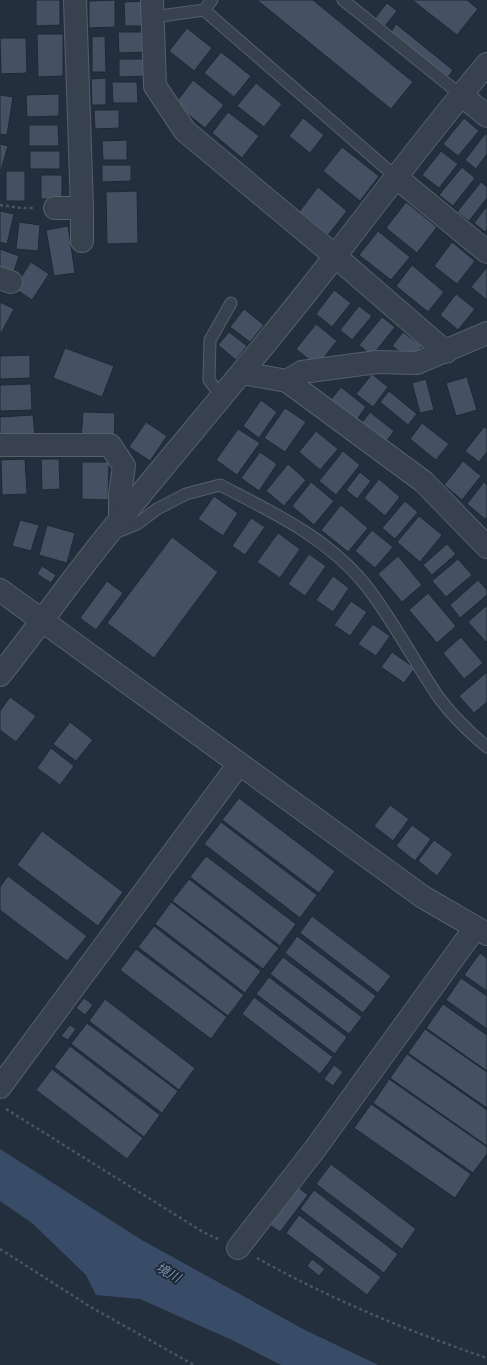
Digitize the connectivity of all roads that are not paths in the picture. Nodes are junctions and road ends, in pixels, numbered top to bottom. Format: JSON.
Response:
{"nodes":[{"id":1,"x":75,"y":0,"type":"edge"},
{"id":2,"x":212,"y":0,"type":"edge"},
{"id":3,"x":343,"y":0,"type":"edge"},
{"id":4,"x":153,"y":8,"type":"edge"},
{"id":5,"x":204,"y":10,"type":"junction"},
{"id":6,"x":487,"y":64,"type":"edge"},
{"id":7,"x":461,"y":95,"type":"junction"},
{"id":8,"x":487,"y":116,"type":"edge"},
{"id":9,"x":396,"y":177,"type":"junction"},
{"id":10,"x":55,"y":208,"type":"road end"},
{"id":11,"x":82,"y":208,"type":"junction"},
{"id":12,"x":82,"y":241,"type":"dead end"},
{"id":13,"x":487,"y":252,"type":"edge"},
{"id":14,"x":335,"y":256,"type":"junction"},
{"id":15,"x":231,"y":303,"type":"dead end"},
{"id":16,"x":487,"y":333,"type":"edge"},
{"id":17,"x":446,"y":352,"type":"junction"},
{"id":18,"x":242,"y":373,"type":"junction"},
{"id":19,"x":287,"y":381,"type":"junction"},
{"id":20,"x":221,"y":396,"type":"junction"},
{"id":21,"x":0,"y":444,"type":"edge"},
{"id":22,"x":120,"y":521,"type":"junction"},
{"id":23,"x":106,"y":538,"type":"junction"},
{"id":24,"x":487,"y":547,"type":"edge"},
{"id":25,"x":0,"y":590,"type":"edge"},
{"id":26,"x":43,"y":621,"type":"junction"},
{"id":27,"x":0,"y":675,"type":"edge"},
{"id":28,"x":487,"y":747,"type":"edge"},
{"id":29,"x":239,"y":764,"type":"junction"},
{"id":30,"x":481,"y":931,"type":"edge"},
{"id":31,"x":0,"y":1088,"type":"edge"},
{"id":32,"x":238,"y":1248,"type":"dead end"}],
"edges":[{"from":1,"to":11,"type":"street"},
{"from":2,"to":5,"type":"lane"},
{"from":3,"to":7,"type":"lane"},
{"from":4,"to":5,"type":"lane"},
{"from":4,"to":14,"type":"street"},
{"from":5,"to":9,"type":"lane"},
{"from":6,"to":7,"type":"street"},
{"from":7,"to":8,"type":"street"},
{"from":7,"to":9,"type":"street"},
{"from":9,"to":13,"type":"street"},
{"from":9,"to":14,"type":"street"},
{"from":10,"to":11,"type":"street"},
{"from":11,"to":12,"type":"street"},
{"from":14,"to":17,"type":"street"},
{"from":14,"to":18,"type":"street"},
{"from":15,"to":20,"type":"lane"},
{"from":16,"to":17,"type":"street"},
{"from":17,"to":19,"type":"street"},
{"from":18,"to":19,"type":"street"},
{"from":18,"to":20,"type":"street"},
{"from":19,"to":24,"type":"street"},
{"from":20,"to":22,"type":"street"},
{"from":21,"to":22,"type":"street"},
{"from":22,"to":23,"type":"street"},
{"from":23,"to":26,"type":"street"},
{"from":23,"to":28,"type":"lane"},
{"from":25,"to":26,"type":"street"},
{"from":26,"to":27,"type":"street"},
{"from":26,"to":29,"type":"street"},
{"from":29,"to":30,"type":"street"},
{"from":29,"to":31,"type":"street"},
{"from":30,"to":32,"type":"street"}]}
